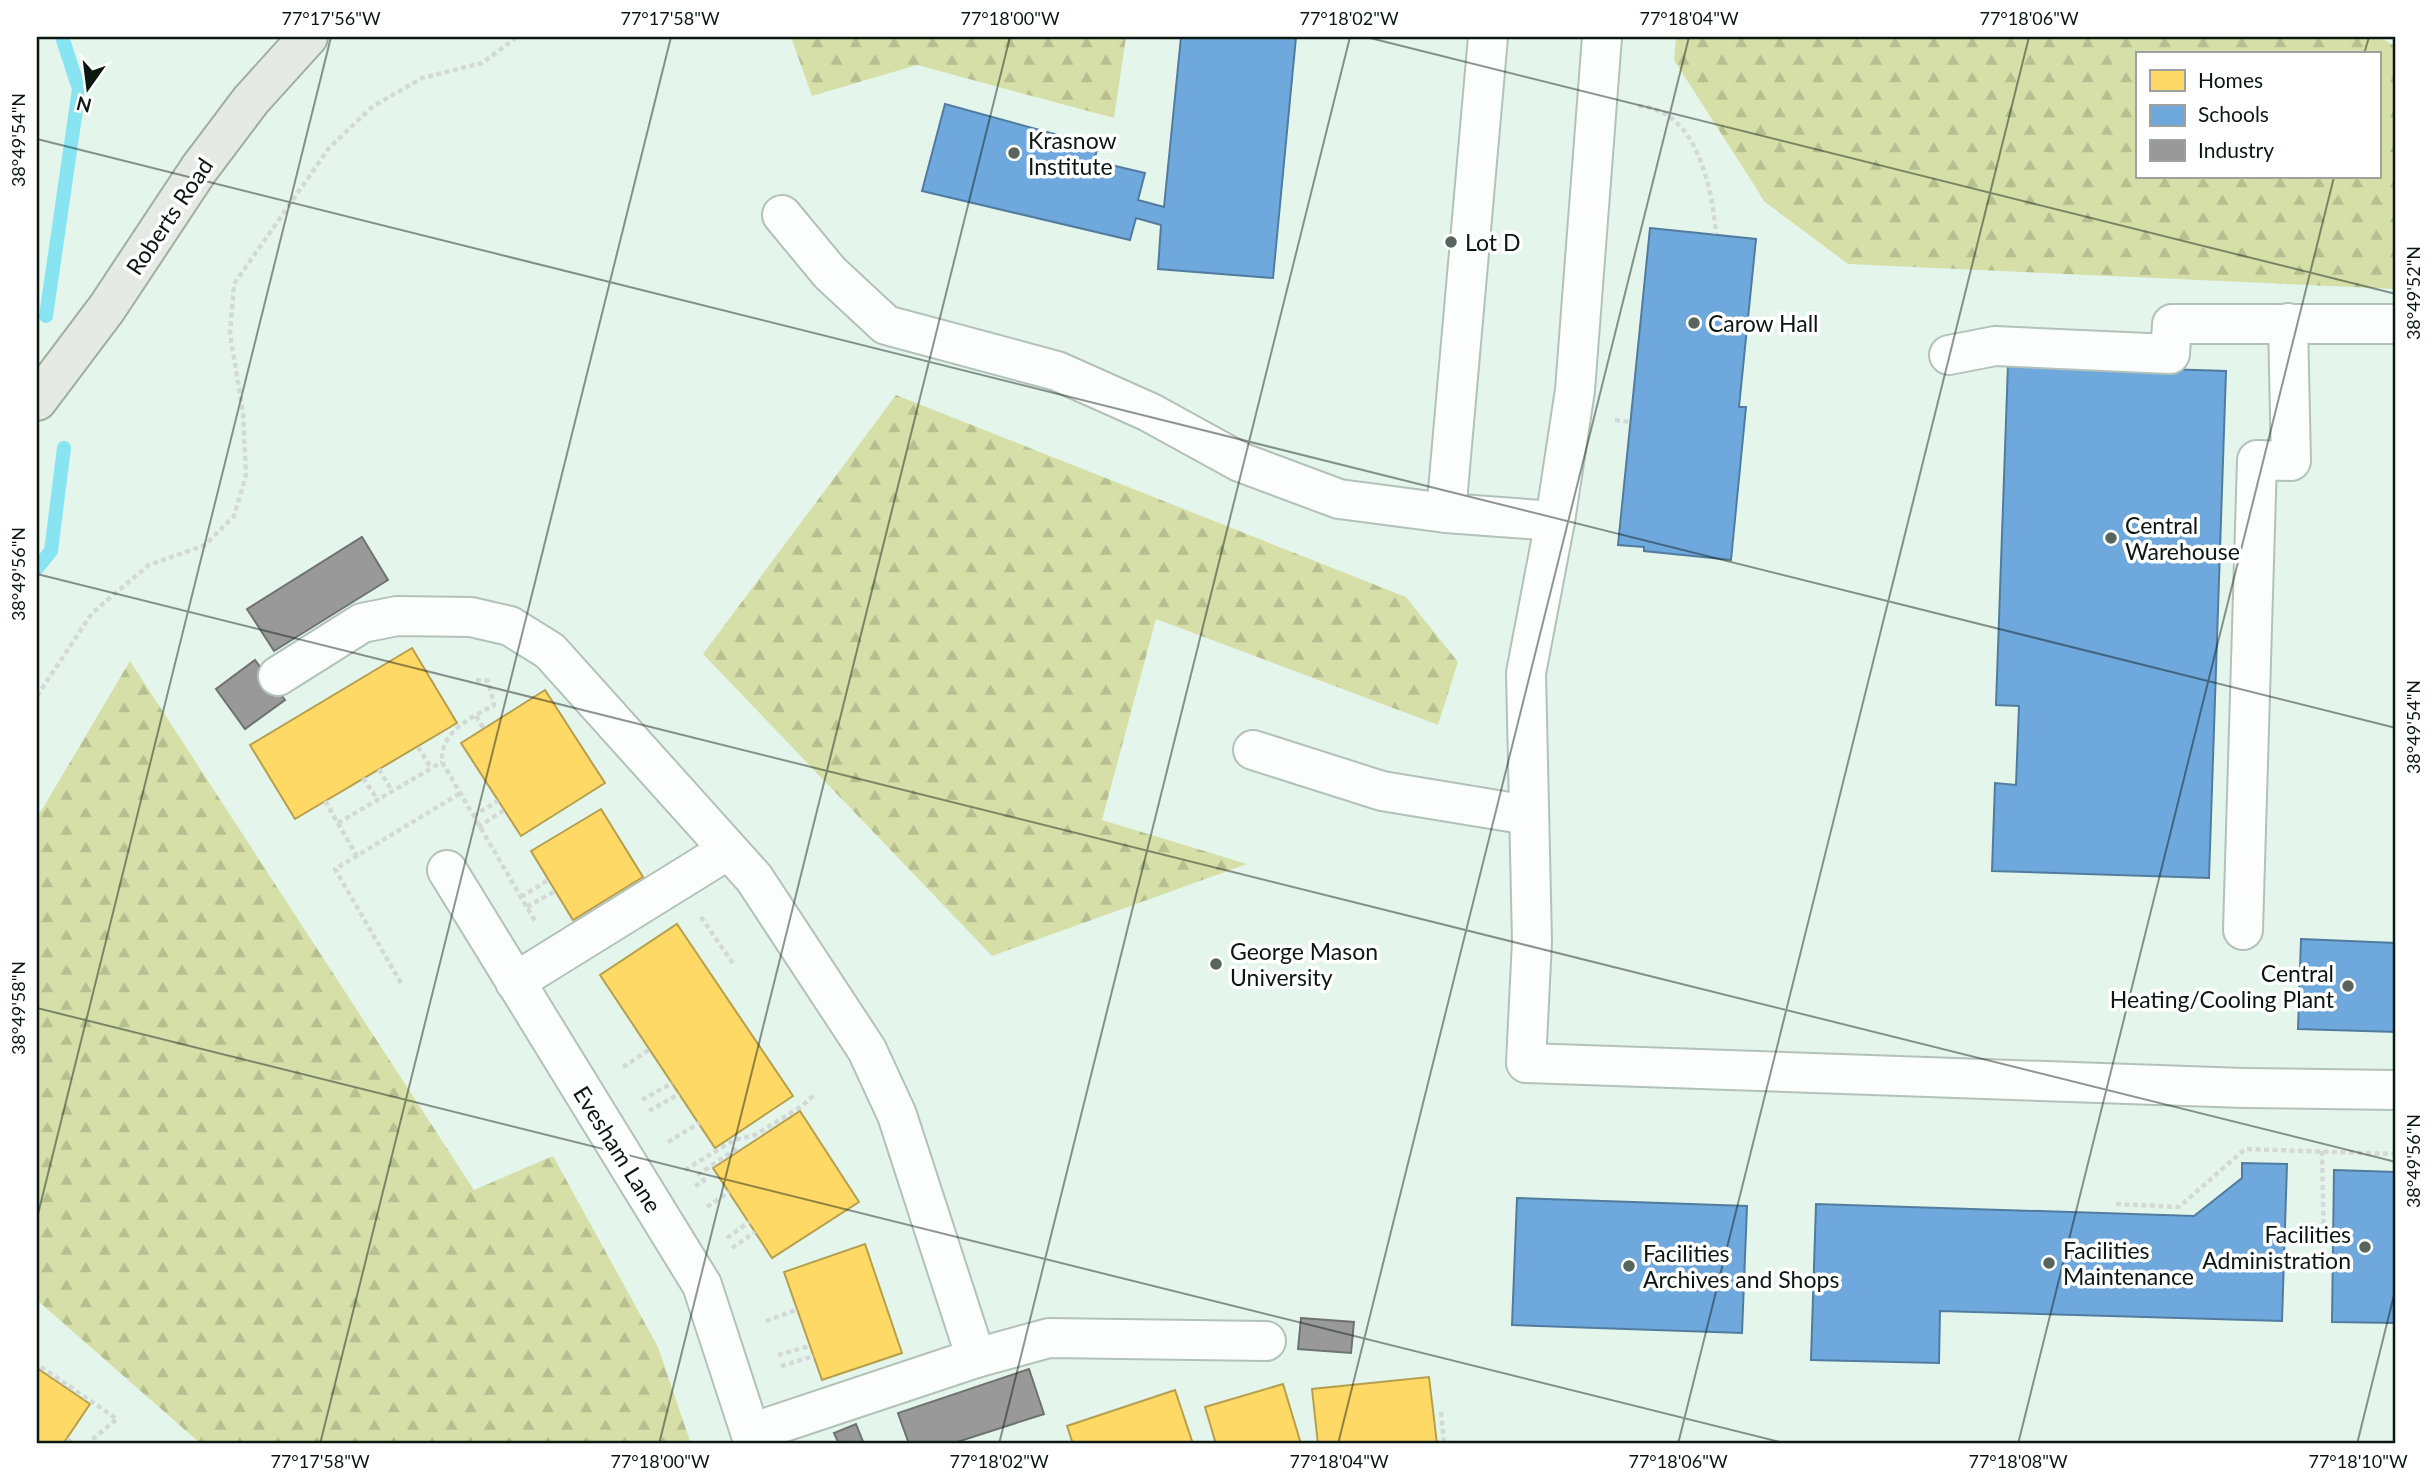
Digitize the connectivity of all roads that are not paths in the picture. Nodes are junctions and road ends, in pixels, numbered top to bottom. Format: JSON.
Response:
{"nodes":[{"id":1,"x":308,"y":37,"type":"edge"},
{"id":2,"x":1488,"y":37,"type":"edge"},
{"id":3,"x":1602,"y":37,"type":"edge"},
{"id":4,"x":782,"y":215,"type":"dead end"},
{"id":5,"x":2288,"y":324,"type":"junction"},
{"id":6,"x":2396,"y":324,"type":"edge"},
{"id":7,"x":1949,"y":355,"type":"dead end"},
{"id":8,"x":37,"y":401,"type":"edge"},
{"id":9,"x":1447,"y":513,"type":"junction"},
{"id":10,"x":1555,"y":521,"type":"junction"},
{"id":11,"x":278,"y":676,"type":"dead end"},
{"id":12,"x":1253,"y":750,"type":"dead end"},
{"id":13,"x":1528,"y":815,"type":"junction"},
{"id":14,"x":728,"y":850,"type":"junction"},
{"id":15,"x":447,"y":870,"type":"dead end"},
{"id":16,"x":2243,"y":930,"type":"dead end"},
{"id":17,"x":515,"y":982,"type":"junction"},
{"id":18,"x":2396,"y":1090,"type":"edge"},
{"id":19,"x":1266,"y":1341,"type":"dead end"},
{"id":20,"x":976,"y":1359,"type":"junction"},
{"id":21,"x":753,"y":1439,"type":"edge"}],
"edges":[{"from":1,"to":8,"type":"main road","name":"Roberts Road"},
{"from":2,"to":9,"type":"street"},
{"from":3,"to":10,"type":"street"},
{"from":4,"to":9,"type":"street"},
{"from":5,"to":6,"type":"street"},
{"from":5,"to":7,"type":"street"},
{"from":5,"to":16,"type":"street"},
{"from":9,"to":10,"type":"street"},
{"from":10,"to":13,"type":"street"},
{"from":11,"to":14,"type":"street"},
{"from":12,"to":13,"type":"street"},
{"from":13,"to":18,"type":"street"},
{"from":14,"to":17,"type":"street"},
{"from":14,"to":20,"type":"street"},
{"from":15,"to":17,"type":"street","name":"Evesham Lane"},
{"from":17,"to":21,"type":"street","name":"Evesham Lane"},
{"from":19,"to":20,"type":"street"},
{"from":20,"to":21,"type":"street"}]}
